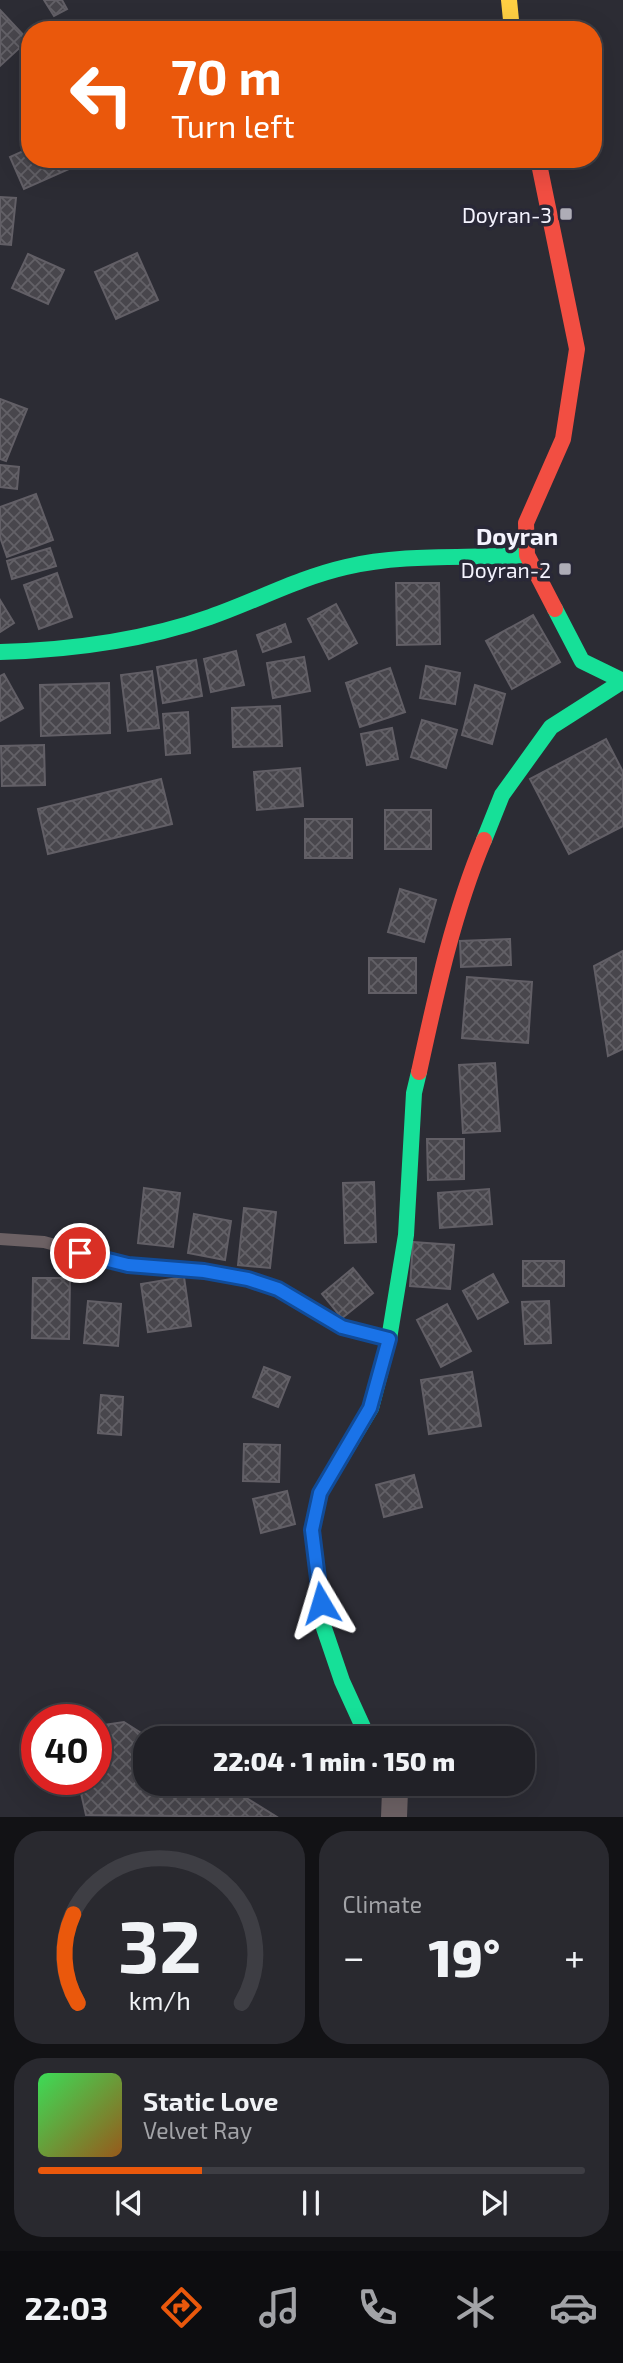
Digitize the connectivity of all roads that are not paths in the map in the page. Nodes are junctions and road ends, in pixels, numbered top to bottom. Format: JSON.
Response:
{"nodes":[{"id":1,"x":509,"y":0,"type":"edge"},
{"id":2,"x":511,"y":21,"type":"edge"},
{"id":3,"x":540,"y":168,"type":"edge"},
{"id":4,"x":527,"y":555,"type":"junction"},
{"id":5,"x":0,"y":652,"type":"edge"},
{"id":6,"x":623,"y":681,"type":"edge"},
{"id":7,"x":0,"y":1239,"type":"edge"},
{"id":8,"x":389,"y":1339,"type":"junction"},
{"id":9,"x":363,"y":1726,"type":"edge"},
{"id":10,"x":395,"y":1796,"type":"edge"},
{"id":11,"x":394,"y":1817,"type":"edge"}],
"edges":[{"from":1,"to":2,"type":"street"},
{"from":3,"to":4,"type":"street"},
{"from":4,"to":5,"type":"street"},
{"from":4,"to":6,"type":"street"},
{"from":6,"to":8,"type":"street"},
{"from":7,"to":8,"type":"lane"},
{"from":8,"to":9,"type":"street"},
{"from":10,"to":11,"type":"street"}]}
